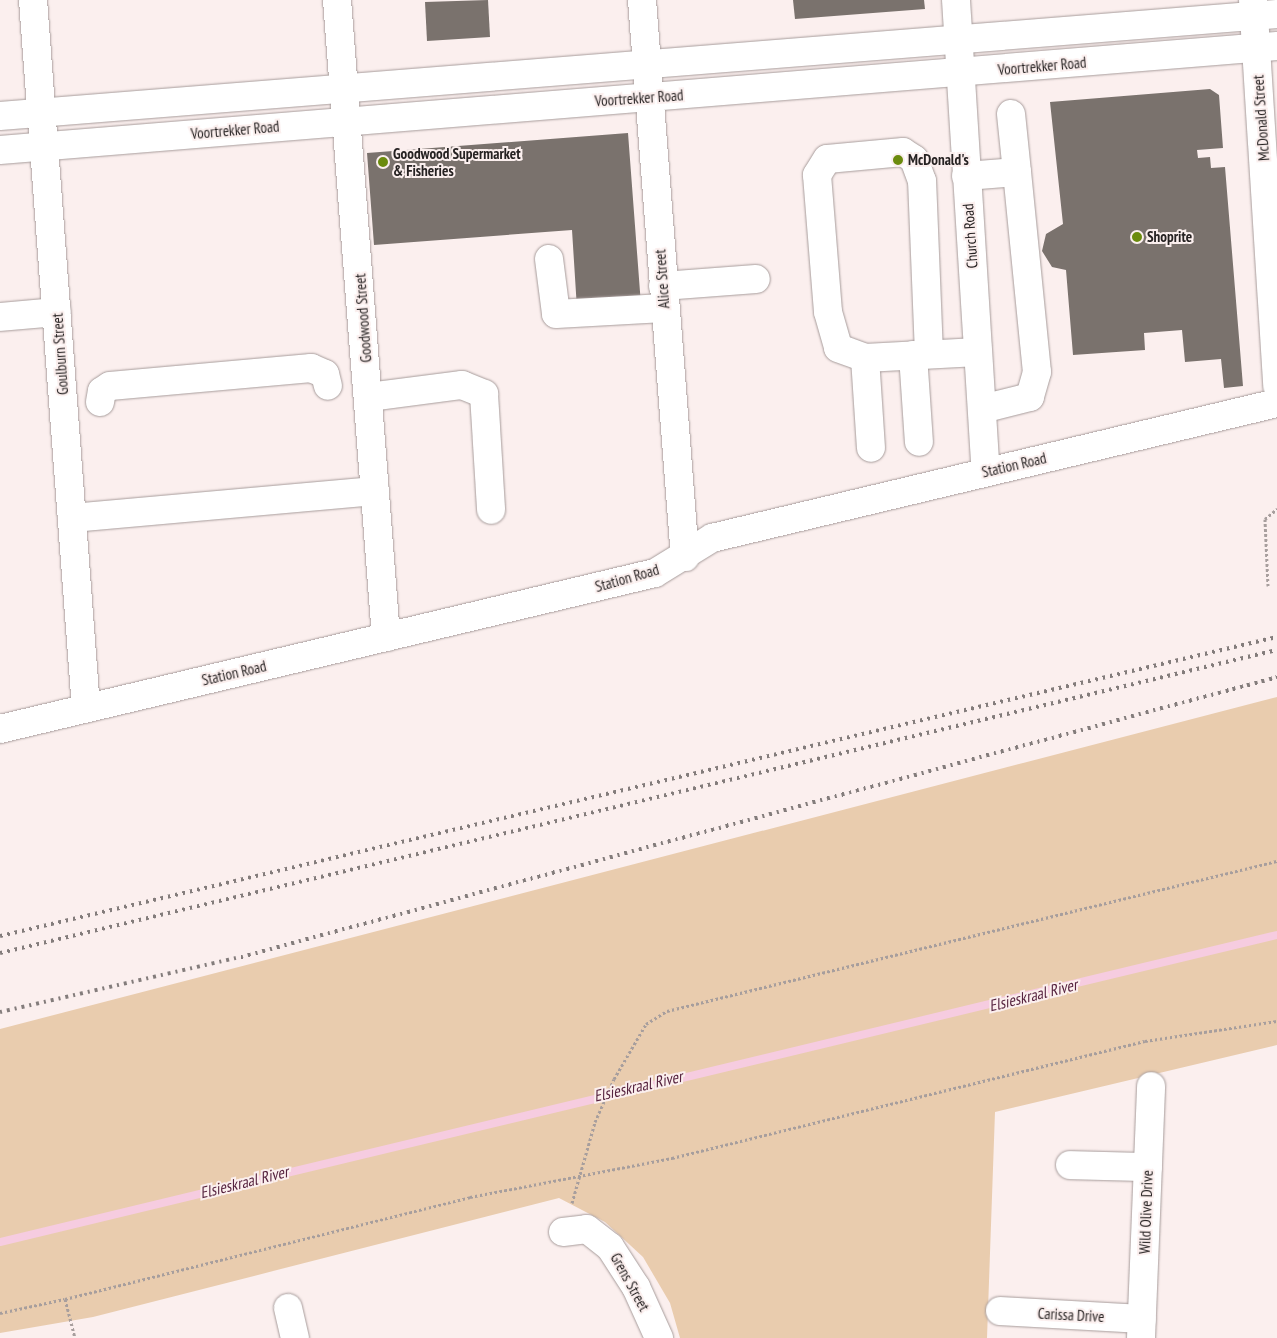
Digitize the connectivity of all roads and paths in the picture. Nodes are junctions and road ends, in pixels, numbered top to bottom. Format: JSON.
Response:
{"nodes":[{"id":1,"x":33,"y":0,"type":"edge"},
{"id":2,"x":337,"y":0,"type":"edge"},
{"id":3,"x":642,"y":0,"type":"edge"},
{"id":4,"x":956,"y":0,"type":"edge"},
{"id":5,"x":1261,"y":10,"type":"edge"},
{"id":6,"x":956,"y":38,"type":"junction"},
{"id":7,"x":1267,"y":47,"type":"edge"},
{"id":8,"x":648,"y":64,"type":"junction"},
{"id":9,"x":958,"y":73,"type":"junction"},
{"id":10,"x":345,"y":88,"type":"junction"},
{"id":11,"x":650,"y":97,"type":"junction"},
{"id":12,"x":42,"y":112,"type":"junction"},
{"id":13,"x":1011,"y":114,"type":"dead end"},
{"id":14,"x":0,"y":116,"type":"edge"},
{"id":15,"x":348,"y":120,"type":"junction"},
{"id":16,"x":46,"y":146,"type":"junction"},
{"id":17,"x":0,"y":150,"type":"edge"},
{"id":18,"x":1017,"y":172,"type":"junction"},
{"id":19,"x":966,"y":176,"type":"junction"},
{"id":20,"x":549,"y":259,"type":"dead end"},
{"id":21,"x":756,"y":280,"type":"dead end"},
{"id":22,"x":664,"y":297,"type":"junction"},
{"id":23,"x":57,"y":312,"type":"junction"},
{"id":24,"x":0,"y":317,"type":"edge"},
{"id":25,"x":978,"y":352,"type":"junction"},
{"id":26,"x":921,"y":354,"type":"junction"},
{"id":27,"x":865,"y":358,"type":"junction"},
{"id":28,"x":328,"y":386,"type":"dead end"},
{"id":29,"x":1277,"y":386,"type":"edge"},
{"id":30,"x":369,"y":396,"type":"junction"},
{"id":31,"x":100,"y":402,"type":"dead end"},
{"id":32,"x":1277,"y":403,"type":"edge"},
{"id":33,"x":982,"y":408,"type":"junction"},
{"id":34,"x":919,"y":442,"type":"dead end"},
{"id":35,"x":871,"y":448,"type":"dead end"},
{"id":36,"x":986,"y":472,"type":"junction"},
{"id":37,"x":375,"y":491,"type":"junction"},
{"id":38,"x":491,"y":510,"type":"dead end"},
{"id":39,"x":1277,"y":510,"type":"edge"},
{"id":40,"x":72,"y":518,"type":"junction"},
{"id":41,"x":685,"y":557,"type":"junction"},
{"id":42,"x":1268,"y":586,"type":"dead end"},
{"id":43,"x":386,"y":637,"type":"junction"},
{"id":44,"x":86,"y":708,"type":"junction"},
{"id":45,"x":0,"y":729,"type":"edge"},
{"id":46,"x":1277,"y":861,"type":"edge"},
{"id":47,"x":1277,"y":1021,"type":"edge"},
{"id":48,"x":1151,"y":1086,"type":"dead end"},
{"id":49,"x":1070,"y":1165,"type":"dead end"},
{"id":50,"x":1148,"y":1167,"type":"junction"},
{"id":51,"x":584,"y":1172,"type":"junction"},
{"id":52,"x":563,"y":1232,"type":"joint"},
{"id":53,"x":66,"y":1300,"type":"junction"},
{"id":54,"x":288,"y":1308,"type":"dead end"},
{"id":55,"x":1000,"y":1312,"type":"dead end"},
{"id":56,"x":0,"y":1313,"type":"edge"},
{"id":57,"x":1141,"y":1328,"type":"edge"},
{"id":58,"x":75,"y":1338,"type":"edge"},
{"id":59,"x":295,"y":1338,"type":"edge"},
{"id":60,"x":659,"y":1338,"type":"edge"}],
"edges":[{"from":1,"to":12,"type":"street","name":"Goulburn Street"},
{"from":2,"to":10,"type":"street","name":"Goodwood Street"},
{"from":3,"to":8,"type":"street","name":"Alice Street"},
{"from":4,"to":6,"type":"street","name":"Church Road"},
{"from":5,"to":6,"type":"street"},
{"from":5,"to":7,"type":"street","name":"McDonald Street"},
{"from":6,"to":8,"type":"street"},
{"from":6,"to":9,"type":"street","name":"Church Road"},
{"from":7,"to":9,"type":"street","name":"Voortrekker Road"},
{"from":7,"to":29,"type":"street","name":"McDonald Street"},
{"from":8,"to":10,"type":"street"},
{"from":8,"to":11,"type":"street","name":"Alice Street"},
{"from":9,"to":11,"type":"street","name":"Voortrekker Road"},
{"from":9,"to":19,"type":"street","name":"Church Road"},
{"from":10,"to":12,"type":"street"},
{"from":10,"to":15,"type":"street","name":"Goodwood Street"},
{"from":11,"to":15,"type":"street","name":"Voortrekker Road"},
{"from":11,"to":22,"type":"street","name":"Alice Street"},
{"from":12,"to":14,"type":"street"},
{"from":12,"to":16,"type":"street","name":"Goulburn Street"},
{"from":13,"to":18,"type":"street"},
{"from":15,"to":16,"type":"street","name":"Voortrekker Road"},
{"from":15,"to":30,"type":"street","name":"Goodwood Street"},
{"from":16,"to":17,"type":"street","name":"Voortrekker Road"},
{"from":16,"to":23,"type":"street","name":"Goulburn Street"},
{"from":18,"to":19,"type":"street"},
{"from":18,"to":33,"type":"street"},
{"from":19,"to":25,"type":"street","name":"Church Road"},
{"from":20,"to":22,"type":"street"},
{"from":21,"to":22,"type":"street"},
{"from":22,"to":41,"type":"street","name":"Alice Street"},
{"from":23,"to":24,"type":"street"},
{"from":23,"to":40,"type":"street","name":"Goulburn Street"},
{"from":25,"to":26,"type":"street"},
{"from":25,"to":33,"type":"street","name":"Church Road"},
{"from":26,"to":27,"type":"street"},
{"from":26,"to":27,"type":"street"},
{"from":26,"to":34,"type":"street"},
{"from":27,"to":35,"type":"street"},
{"from":28,"to":31,"type":"street"},
{"from":30,"to":37,"type":"street","name":"Goodwood Street"},
{"from":30,"to":38,"type":"street"},
{"from":32,"to":36,"type":"street","name":"Station Road"},
{"from":33,"to":36,"type":"street","name":"Church Road"},
{"from":36,"to":41,"type":"street","name":"Station Road"},
{"from":37,"to":40,"type":"street"},
{"from":37,"to":43,"type":"street","name":"Goodwood Street"},
{"from":39,"to":42,"type":"path"},
{"from":40,"to":44,"type":"street","name":"Goulburn Street"},
{"from":41,"to":43,"type":"street","name":"Station Road"},
{"from":43,"to":44,"type":"street","name":"Station Road"},
{"from":44,"to":45,"type":"street","name":"Station Road"},
{"from":46,"to":51,"type":"path"},
{"from":47,"to":51,"type":"path"},
{"from":48,"to":50,"type":"street","name":"Wild Olive Drive"},
{"from":49,"to":50,"type":"street"},
{"from":50,"to":57,"type":"street","name":"Wild Olive Drive"},
{"from":51,"to":52,"type":"path"},
{"from":51,"to":53,"type":"path"},
{"from":52,"to":60,"type":"street","name":"Grens Street"},
{"from":53,"to":56,"type":"path"},
{"from":53,"to":58,"type":"path"},
{"from":54,"to":59,"type":"street"},
{"from":55,"to":57,"type":"street","name":"Carissa Drive"}]}
